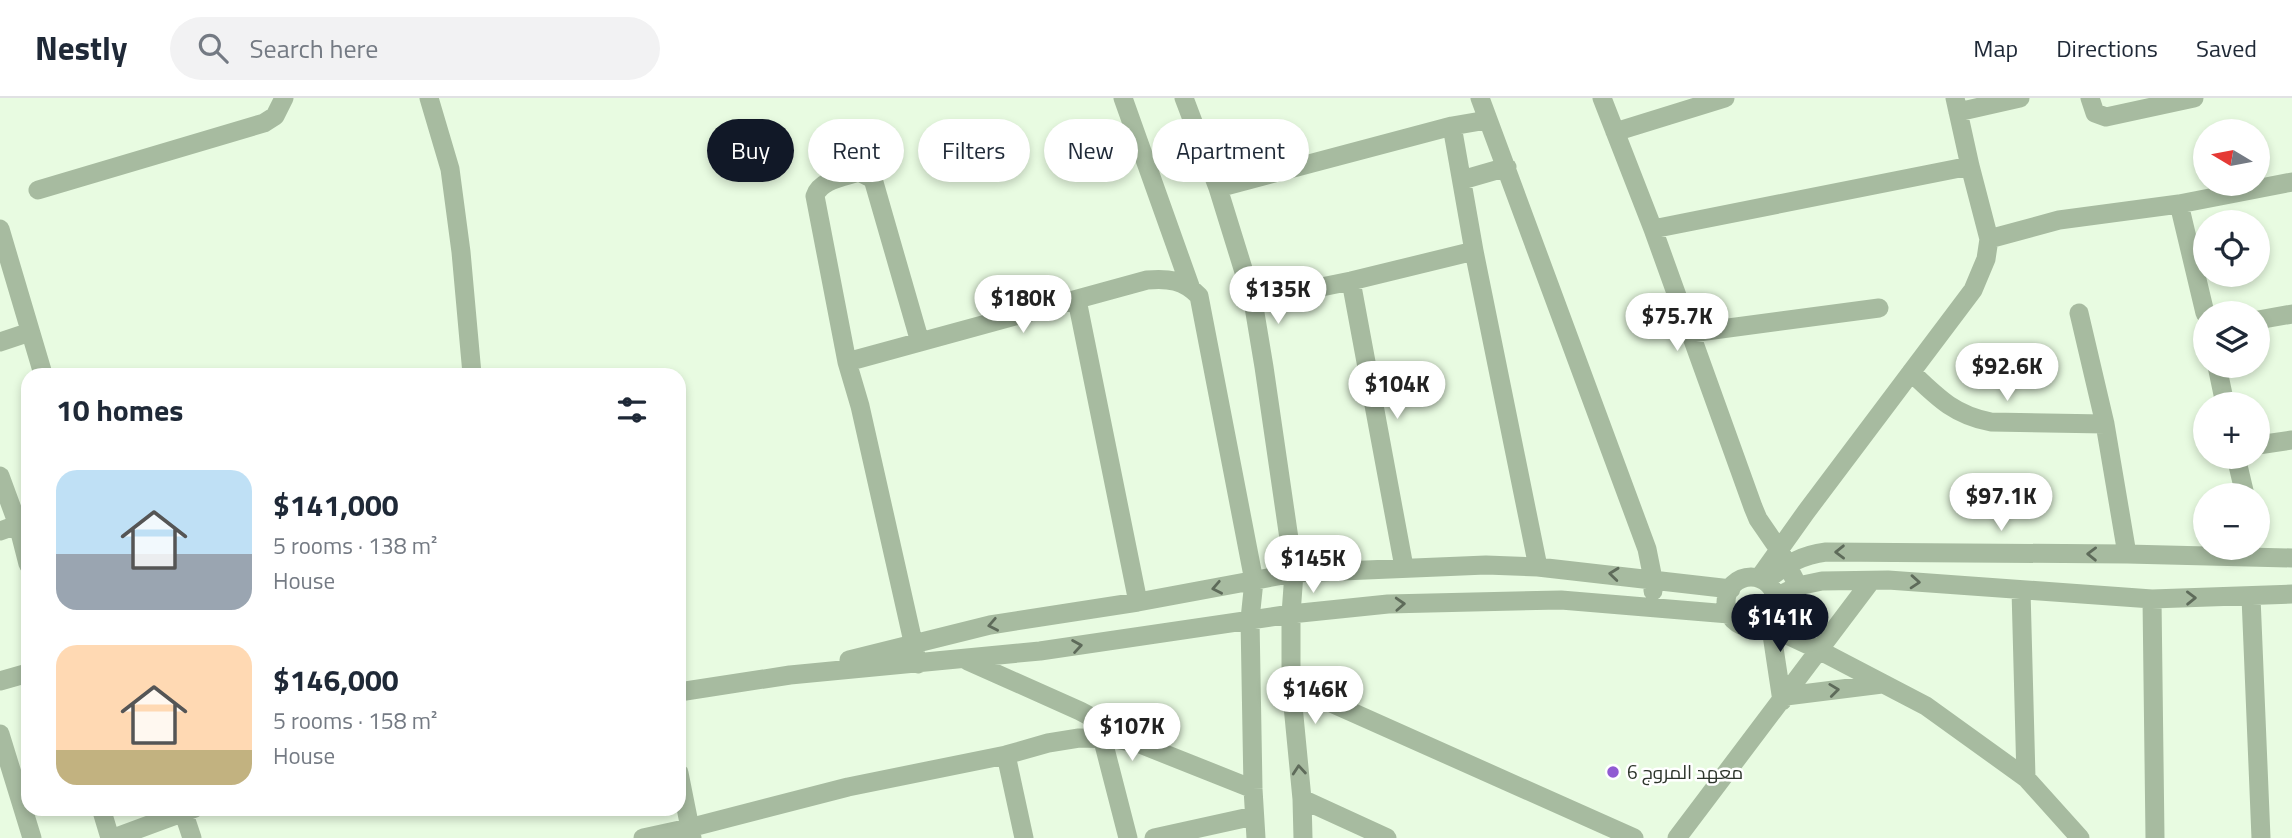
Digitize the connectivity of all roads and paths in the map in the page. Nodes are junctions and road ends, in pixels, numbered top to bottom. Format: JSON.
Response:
{"nodes":[{"id":1,"x":284,"y":98,"type":"edge"},
{"id":2,"x":429,"y":98,"type":"edge"},
{"id":3,"x":1124,"y":98,"type":"edge"},
{"id":4,"x":1184,"y":98,"type":"edge"},
{"id":5,"x":1480,"y":98,"type":"edge"},
{"id":6,"x":1602,"y":98,"type":"edge"},
{"id":7,"x":1725,"y":98,"type":"edge"},
{"id":8,"x":2020,"y":98,"type":"edge"},
{"id":9,"x":2090,"y":98,"type":"edge"},
{"id":10,"x":2194,"y":98,"type":"edge"},
{"id":11,"x":1957,"y":105,"type":"edge"},
{"id":12,"x":1487,"y":120,"type":"junction"},
{"id":13,"x":1452,"y":125,"type":"junction"},
{"id":14,"x":1615,"y":132,"type":"junction"},
{"id":15,"x":1970,"y":166,"type":"junction"},
{"id":16,"x":1507,"y":167,"type":"junction"},
{"id":17,"x":1462,"y":180,"type":"junction"},
{"id":18,"x":2292,"y":182,"type":"edge"},
{"id":19,"x":1219,"y":188,"type":"junction"},
{"id":20,"x":38,"y":190,"type":"dead end"},
{"id":21,"x":2179,"y":204,"type":"junction"},
{"id":22,"x":0,"y":229,"type":"edge"},
{"id":23,"x":1653,"y":229,"type":"junction"},
{"id":24,"x":1989,"y":239,"type":"junction"},
{"id":25,"x":1474,"y":251,"type":"junction"},
{"id":26,"x":1351,"y":281,"type":"junction"},
{"id":27,"x":1190,"y":286,"type":"junction"},
{"id":28,"x":1077,"y":300,"type":"junction"},
{"id":29,"x":1253,"y":301,"type":"junction"},
{"id":30,"x":2202,"y":301,"type":"edge"},
{"id":31,"x":1879,"y":308,"type":"dead end"},
{"id":32,"x":2080,"y":313,"type":"dead end"},
{"id":33,"x":2292,"y":314,"type":"edge"},
{"id":34,"x":2270,"y":318,"type":"edge"},
{"id":35,"x":30,"y":332,"type":"junction"},
{"id":36,"x":1691,"y":333,"type":"junction"},
{"id":37,"x":0,"y":342,"type":"edge"},
{"id":38,"x":920,"y":342,"type":"junction"},
{"id":39,"x":847,"y":362,"type":"junction"},
{"id":40,"x":41,"y":368,"type":"edge"},
{"id":41,"x":471,"y":368,"type":"edge"},
{"id":42,"x":1911,"y":372,"type":"junction"},
{"id":43,"x":2105,"y":424,"type":"junction"},
{"id":44,"x":2292,"y":440,"type":"edge"},
{"id":45,"x":2270,"y":444,"type":"edge"},
{"id":46,"x":0,"y":476,"type":"edge"},
{"id":47,"x":15,"y":526,"type":"edge"},
{"id":48,"x":21,"y":544,"type":"edge"},
{"id":49,"x":2193,"y":553,"type":"edge"},
{"id":50,"x":2127,"y":554,"type":"junction"},
{"id":51,"x":2270,"y":555,"type":"edge"},
{"id":52,"x":1783,"y":558,"type":"junction"},
{"id":53,"x":2292,"y":558,"type":"edge"},
{"id":54,"x":1404,"y":567,"type":"junction"},
{"id":55,"x":1538,"y":567,"type":"junction"},
{"id":56,"x":1294,"y":573,"type":"junction"},
{"id":57,"x":1653,"y":579,"type":"junction"},
{"id":58,"x":1254,"y":581,"type":"junction"},
{"id":59,"x":1871,"y":581,"type":"junction"},
{"id":60,"x":1798,"y":586,"type":"junction"},
{"id":61,"x":1731,"y":589,"type":"junction"},
{"id":62,"x":2021,"y":590,"type":"junction"},
{"id":63,"x":2292,"y":594,"type":"edge"},
{"id":64,"x":2251,"y":597,"type":"junction"},
{"id":65,"x":2152,"y":599,"type":"junction"},
{"id":66,"x":1138,"y":602,"type":"junction"},
{"id":67,"x":1768,"y":603,"type":"junction"},
{"id":68,"x":1653,"y":606,"type":"junction"},
{"id":69,"x":1291,"y":614,"type":"junction"},
{"id":70,"x":1729,"y":614,"type":"junction"},
{"id":71,"x":1250,"y":620,"type":"junction"},
{"id":72,"x":914,"y":644,"type":"junction"},
{"id":73,"x":1816,"y":649,"type":"junction"},
{"id":74,"x":965,"y":660,"type":"junction"},
{"id":75,"x":918,"y":664,"type":"junction"},
{"id":76,"x":21,"y":675,"type":"edge"},
{"id":77,"x":790,"y":675,"type":"junction"},
{"id":78,"x":0,"y":681,"type":"edge"},
{"id":79,"x":1882,"y":684,"type":"junction"},
{"id":80,"x":1291,"y":685,"type":"junction"},
{"id":81,"x":686,"y":691,"type":"edge"},
{"id":82,"x":1784,"y":698,"type":"junction"},
{"id":83,"x":0,"y":734,"type":"edge"},
{"id":84,"x":1102,"y":737,"type":"junction"},
{"id":85,"x":1140,"y":744,"type":"junction"},
{"id":86,"x":1006,"y":755,"type":"junction"},
{"id":87,"x":2026,"y":778,"type":"junction"},
{"id":88,"x":1252,"y":789,"type":"junction"},
{"id":89,"x":1302,"y":799,"type":"junction"},
{"id":90,"x":21,"y":802,"type":"edge"},
{"id":91,"x":686,"y":812,"type":"edge"},
{"id":92,"x":25,"y":816,"type":"edge"},
{"id":93,"x":104,"y":816,"type":"edge"},
{"id":94,"x":171,"y":816,"type":"edge"},
{"id":95,"x":188,"y":816,"type":"edge"},
{"id":96,"x":1254,"y":817,"type":"junction"},
{"id":97,"x":690,"y":833,"type":"edge"},
{"id":98,"x":32,"y":838,"type":"edge"},
{"id":99,"x":112,"y":838,"type":"edge"},
{"id":100,"x":192,"y":838,"type":"edge"},
{"id":101,"x":643,"y":838,"type":"edge"},
{"id":102,"x":1024,"y":838,"type":"edge"},
{"id":103,"x":1128,"y":838,"type":"edge"},
{"id":104,"x":1154,"y":838,"type":"edge"},
{"id":105,"x":1256,"y":838,"type":"edge"},
{"id":106,"x":1303,"y":838,"type":"edge"},
{"id":107,"x":1387,"y":838,"type":"edge"},
{"id":108,"x":1634,"y":838,"type":"edge"},
{"id":109,"x":1676,"y":838,"type":"edge"},
{"id":110,"x":2080,"y":838,"type":"edge"},
{"id":111,"x":2155,"y":838,"type":"edge"},
{"id":112,"x":2260,"y":838,"type":"edge"}],
"edges":[{"from":1,"to":20,"type":"street"},
{"from":2,"to":41,"type":"street"},
{"from":3,"to":27,"type":"street"},
{"from":4,"to":19,"type":"street"},
{"from":5,"to":12,"type":"street"},
{"from":6,"to":14,"type":"street"},
{"from":7,"to":14,"type":"street"},
{"from":8,"to":11,"type":"street"},
{"from":9,"to":10,"type":"street"},
{"from":11,"to":15,"type":"street"},
{"from":12,"to":13,"type":"street"},
{"from":12,"to":16,"type":"street"},
{"from":13,"to":17,"type":"street"},
{"from":13,"to":19,"type":"street"},
{"from":14,"to":23,"type":"street"},
{"from":15,"to":23,"type":"street"},
{"from":15,"to":24,"type":"street"},
{"from":16,"to":17,"type":"street"},
{"from":16,"to":57,"type":"street"},
{"from":17,"to":25,"type":"street"},
{"from":18,"to":21,"type":"street"},
{"from":19,"to":29,"type":"street"},
{"from":21,"to":24,"type":"street"},
{"from":21,"to":30,"type":"street"},
{"from":22,"to":35,"type":"street"},
{"from":23,"to":36,"type":"street"},
{"from":24,"to":42,"type":"street"},
{"from":25,"to":26,"type":"street"},
{"from":25,"to":55,"type":"street"},
{"from":26,"to":29,"type":"street"},
{"from":26,"to":54,"type":"street"},
{"from":27,"to":28,"type":"street"},
{"from":27,"to":58,"type":"street"},
{"from":28,"to":38,"type":"street"},
{"from":28,"to":66,"type":"street"},
{"from":29,"to":56,"type":"street"},
{"from":31,"to":36,"type":"street"},
{"from":32,"to":43,"type":"street"},
{"from":33,"to":34,"type":"street"},
{"from":35,"to":37,"type":"street"},
{"from":35,"to":40,"type":"street"},
{"from":36,"to":52,"type":"street"},
{"from":38,"to":39,"type":"street"},
{"from":38,"to":39,"type":"street"},
{"from":39,"to":72,"type":"street"},
{"from":42,"to":43,"type":"street"},
{"from":42,"to":52,"type":"street"},
{"from":43,"to":50,"type":"street"},
{"from":44,"to":45,"type":"street"},
{"from":46,"to":47,"type":"street"},
{"from":47,"to":48,"type":"street"},
{"from":49,"to":50,"type":"street"},
{"from":50,"to":52,"type":"street","one_way":true},
{"from":51,"to":53,"type":"street"},
{"from":52,"to":60,"type":"street"},
{"from":52,"to":67,"type":"street"},
{"from":54,"to":55,"type":"street"},
{"from":54,"to":56,"type":"street"},
{"from":57,"to":55,"type":"street","one_way":true},
{"from":56,"to":58,"type":"street"},
{"from":56,"to":69,"type":"street"},
{"from":57,"to":61,"type":"street"},
{"from":57,"to":68,"type":"street"},
{"from":58,"to":66,"type":"street","one_way":true},
{"from":58,"to":71,"type":"street"},
{"from":59,"to":60,"type":"street"},
{"from":59,"to":62,"type":"street","one_way":true},
{"from":59,"to":73,"type":"street"},
{"from":60,"to":67,"type":"street"},
{"from":61,"to":67,"type":"street"},
{"from":61,"to":70,"type":"street"},
{"from":62,"to":65,"type":"street"},
{"from":62,"to":87,"type":"street"},
{"from":63,"to":64,"type":"street"},
{"from":65,"to":64,"type":"street","one_way":true},
{"from":64,"to":112,"type":"street"},
{"from":65,"to":111,"type":"street"},
{"from":66,"to":72,"type":"street","one_way":true},
{"from":67,"to":70,"type":"street"},
{"from":67,"to":73,"type":"street"},
{"from":67,"to":82,"type":"street"},
{"from":69,"to":68,"type":"street","one_way":true},
{"from":68,"to":70,"type":"street"},
{"from":69,"to":71,"type":"street"},
{"from":69,"to":80,"type":"street"},
{"from":74,"to":71,"type":"street","one_way":true},
{"from":71,"to":88,"type":"street"},
{"from":72,"to":75,"type":"street"},
{"from":72,"to":77,"type":"street"},
{"from":73,"to":79,"type":"street"},
{"from":73,"to":82,"type":"street"},
{"from":74,"to":75,"type":"street"},
{"from":74,"to":85,"type":"street"},
{"from":75,"to":77,"type":"street"},
{"from":76,"to":78,"type":"street"},
{"from":77,"to":81,"type":"street"},
{"from":82,"to":79,"type":"street","one_way":true},
{"from":79,"to":87,"type":"street"},
{"from":89,"to":80,"type":"street","one_way":true},
{"from":80,"to":108,"type":"street"},
{"from":82,"to":109,"type":"street"},
{"from":83,"to":90,"type":"street"},
{"from":84,"to":85,"type":"street"},
{"from":84,"to":86,"type":"street"},
{"from":84,"to":103,"type":"street"},
{"from":85,"to":88,"type":"street"},
{"from":86,"to":97,"type":"street"},
{"from":86,"to":102,"type":"street"},
{"from":87,"to":110,"type":"street"},
{"from":88,"to":96,"type":"street"},
{"from":89,"to":106,"type":"street"},
{"from":89,"to":107,"type":"street"},
{"from":91,"to":97,"type":"street"},
{"from":92,"to":98,"type":"street"},
{"from":93,"to":99,"type":"street"},
{"from":94,"to":99,"type":"street"},
{"from":95,"to":100,"type":"street"},
{"from":96,"to":104,"type":"street"},
{"from":96,"to":105,"type":"street"},
{"from":97,"to":101,"type":"street"}]}
